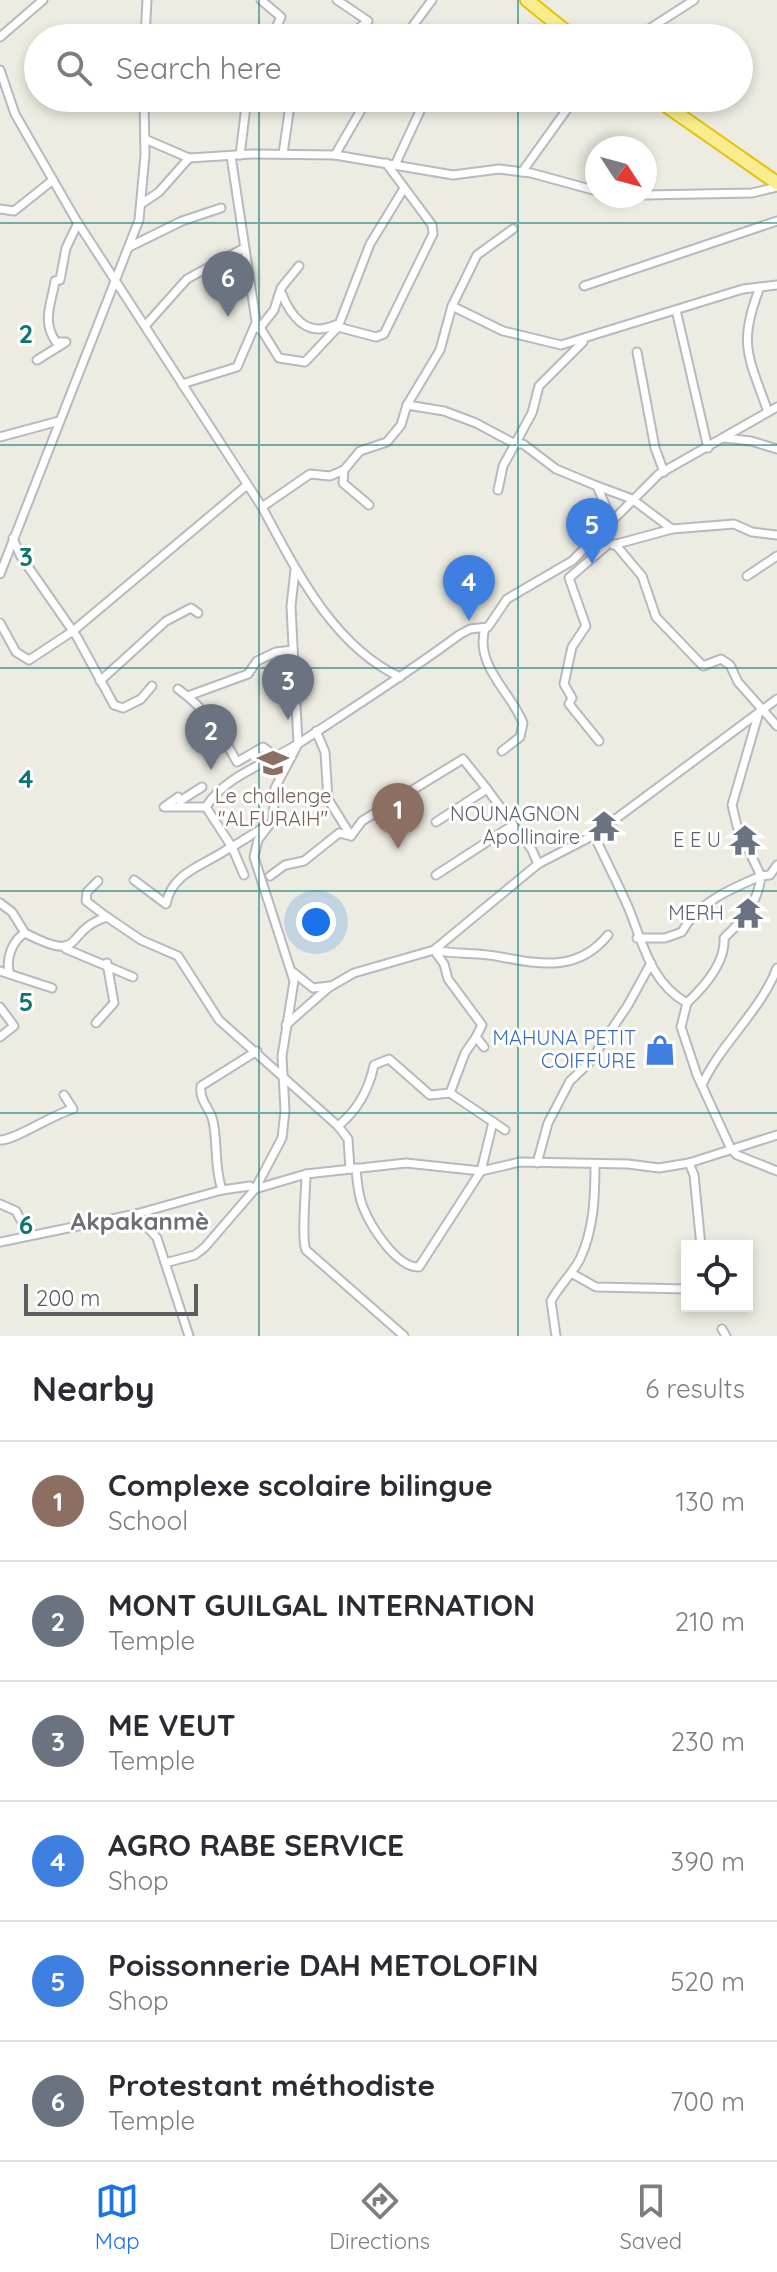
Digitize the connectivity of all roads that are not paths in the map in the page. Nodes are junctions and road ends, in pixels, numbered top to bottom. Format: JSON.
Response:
{"nodes":[{"id":1,"x":43,"y":0,"type":"edge"},
{"id":2,"x":147,"y":0,"type":"edge"},
{"id":3,"x":261,"y":0,"type":"edge"},
{"id":4,"x":337,"y":0,"type":"edge"},
{"id":5,"x":432,"y":0,"type":"edge"},
{"id":6,"x":527,"y":0,"type":"edge"},
{"id":7,"x":694,"y":0,"type":"edge"},
{"id":8,"x":146,"y":24,"type":"edge"},
{"id":9,"x":278,"y":24,"type":"edge"},
{"id":10,"x":364,"y":24,"type":"edge"},
{"id":11,"x":414,"y":24,"type":"edge"},
{"id":12,"x":557,"y":24,"type":"edge"},
{"id":13,"x":657,"y":24,"type":"edge"},
{"id":14,"x":0,"y":37,"type":"edge"},
{"id":15,"x":0,"y":70,"type":"edge"},
{"id":16,"x":144,"y":112,"type":"edge"},
{"id":17,"x":244,"y":112,"type":"edge"},
{"id":18,"x":289,"y":112,"type":"edge"},
{"id":19,"x":360,"y":112,"type":"edge"},
{"id":20,"x":420,"y":112,"type":"edge"},
{"id":21,"x":565,"y":112,"type":"edge"},
{"id":22,"x":675,"y":112,"type":"edge"},
{"id":23,"x":145,"y":139,"type":"junction"},
{"id":24,"x":283,"y":154,"type":"junction"},
{"id":25,"x":335,"y":155,"type":"junction"},
{"id":26,"x":236,"y":156,"type":"junction"},
{"id":27,"x":189,"y":158,"type":"junction"},
{"id":28,"x":386,"y":163,"type":"junction"},
{"id":29,"x":395,"y":165,"type":"junction"},
{"id":30,"x":522,"y":172,"type":"junction"},
{"id":31,"x":53,"y":180,"type":"junction"},
{"id":32,"x":777,"y":185,"type":"edge"},
{"id":33,"x":585,"y":188,"type":"edge"},
{"id":34,"x":403,"y":190,"type":"junction"},
{"id":35,"x":657,"y":195,"type":"edge"},
{"id":36,"x":141,"y":204,"type":"junction"},
{"id":37,"x":221,"y":208,"type":"dead end"},
{"id":38,"x":0,"y":211,"type":"edge"},
{"id":39,"x":777,"y":221,"type":"edge"},
{"id":40,"x":78,"y":223,"type":"junction"},
{"id":41,"x":513,"y":229,"type":"dead end"},
{"id":42,"x":129,"y":247,"type":"junction"},
{"id":43,"x":244,"y":248,"type":"junction"},
{"id":44,"x":299,"y":266,"type":"dead end"},
{"id":45,"x":115,"y":280,"type":"junction"},
{"id":46,"x":777,"y":285,"type":"edge"},
{"id":47,"x":584,"y":286,"type":"dead end"},
{"id":48,"x":760,"y":287,"type":"junction"},
{"id":49,"x":281,"y":292,"type":"junction"},
{"id":50,"x":452,"y":306,"type":"junction"},
{"id":51,"x":676,"y":310,"type":"junction"},
{"id":52,"x":258,"y":325,"type":"junction"},
{"id":53,"x":338,"y":325,"type":"junction"},
{"id":54,"x":145,"y":326,"type":"junction"},
{"id":55,"x":585,"y":340,"type":"junction"},
{"id":56,"x":561,"y":345,"type":"junction"},
{"id":57,"x":637,"y":352,"type":"dead end"},
{"id":58,"x":37,"y":360,"type":"dead end"},
{"id":59,"x":563,"y":360,"type":"junction"},
{"id":60,"x":182,"y":384,"type":"junction"},
{"id":61,"x":407,"y":405,"type":"junction"},
{"id":62,"x":777,"y":407,"type":"edge"},
{"id":63,"x":768,"y":412,"type":"junction"},
{"id":64,"x":59,"y":421,"type":"junction"},
{"id":65,"x":0,"y":437,"type":"edge"},
{"id":66,"x":724,"y":438,"type":"junction"},
{"id":67,"x":519,"y":442,"type":"junction"},
{"id":68,"x":708,"y":448,"type":"junction"},
{"id":69,"x":777,"y":449,"type":"edge"},
{"id":70,"x":344,"y":470,"type":"junction"},
{"id":71,"x":664,"y":472,"type":"junction"},
{"id":72,"x":330,"y":476,"type":"junction"},
{"id":73,"x":343,"y":483,"type":"junction"},
{"id":74,"x":247,"y":485,"type":"junction"},
{"id":75,"x":597,"y":486,"type":"junction"},
{"id":76,"x":498,"y":490,"type":"dead end"},
{"id":77,"x":632,"y":499,"type":"junction"},
{"id":78,"x":369,"y":505,"type":"dead end"},
{"id":79,"x":262,"y":507,"type":"junction"},
{"id":80,"x":607,"y":525,"type":"junction"},
{"id":81,"x":672,"y":529,"type":"junction"},
{"id":82,"x":777,"y":535,"type":"edge"},
{"id":83,"x":13,"y":538,"type":"junction"},
{"id":84,"x":615,"y":544,"type":"junction"},
{"id":85,"x":606,"y":546,"type":"junction"},
{"id":86,"x":777,"y":556,"type":"edge"},
{"id":87,"x":295,"y":570,"type":"junction"},
{"id":88,"x":0,"y":574,"type":"edge"},
{"id":89,"x":747,"y":576,"type":"dead end"},
{"id":90,"x":198,"y":613,"type":"dead end"},
{"id":91,"x":0,"y":623,"type":"edge"},
{"id":92,"x":485,"y":628,"type":"junction"},
{"id":93,"x":73,"y":631,"type":"junction"},
{"id":94,"x":293,"y":650,"type":"junction"},
{"id":95,"x":400,"y":677,"type":"junction"},
{"id":96,"x":100,"y":681,"type":"junction"},
{"id":97,"x":152,"y":686,"type":"dead end"},
{"id":98,"x":178,"y":689,"type":"dead end"},
{"id":99,"x":188,"y":696,"type":"junction"},
{"id":100,"x":777,"y":699,"type":"edge"},
{"id":101,"x":761,"y":710,"type":"junction"},
{"id":102,"x":777,"y":726,"type":"edge"},
{"id":103,"x":316,"y":731,"type":"junction"},
{"id":104,"x":599,"y":741,"type":"dead end"},
{"id":105,"x":298,"y":744,"type":"junction"},
{"id":106,"x":502,"y":751,"type":"dead end"},
{"id":107,"x":274,"y":755,"type":"junction"},
{"id":108,"x":202,"y":787,"type":"dead end"},
{"id":109,"x":487,"y":789,"type":"junction"},
{"id":110,"x":206,"y":807,"type":"junction"},
{"id":111,"x":436,"y":822,"type":"dead end"},
{"id":112,"x":513,"y":825,"type":"junction"},
{"id":113,"x":266,"y":826,"type":"junction"},
{"id":114,"x":594,"y":835,"type":"junction"},
{"id":115,"x":351,"y":836,"type":"junction"},
{"id":116,"x":232,"y":849,"type":"junction"},
{"id":117,"x":538,"y":864,"type":"junction"},
{"id":118,"x":777,"y":865,"type":"edge"},
{"id":119,"x":244,"y":875,"type":"dead end"},
{"id":120,"x":436,"y":875,"type":"dead end"},
{"id":121,"x":270,"y":876,"type":"dead end"},
{"id":122,"x":761,"y":876,"type":"junction"},
{"id":123,"x":134,"y":880,"type":"dead end"},
{"id":124,"x":98,"y":881,"type":"dead end"},
{"id":125,"x":0,"y":903,"type":"edge"},
{"id":126,"x":107,"y":917,"type":"junction"},
{"id":127,"x":25,"y":933,"type":"junction"},
{"id":128,"x":608,"y":935,"type":"dead end"},
{"id":129,"x":637,"y":938,"type":"junction"},
{"id":130,"x":64,"y":948,"type":"junction"},
{"id":131,"x":434,"y":950,"type":"junction"},
{"id":132,"x":107,"y":963,"type":"junction"},
{"id":133,"x":651,"y":963,"type":"junction"},
{"id":134,"x":777,"y":968,"type":"edge"},
{"id":135,"x":4,"y":971,"type":"edge"},
{"id":136,"x":293,"y":972,"type":"junction"},
{"id":137,"x":133,"y":977,"type":"dead end"},
{"id":138,"x":338,"y":983,"type":"junction"},
{"id":139,"x":52,"y":988,"type":"dead end"},
{"id":140,"x":687,"y":1003,"type":"junction"},
{"id":141,"x":0,"y":1007,"type":"edge"},
{"id":142,"x":96,"y":1023,"type":"dead end"},
{"id":143,"x":286,"y":1025,"type":"junction"},
{"id":144,"x":0,"y":1037,"type":"edge"},
{"id":145,"x":476,"y":1037,"type":"junction"},
{"id":146,"x":484,"y":1047,"type":"dead end"},
{"id":147,"x":257,"y":1051,"type":"junction"},
{"id":148,"x":283,"y":1078,"type":"junction"},
{"id":149,"x":702,"y":1085,"type":"junction"},
{"id":150,"x":450,"y":1093,"type":"junction"},
{"id":151,"x":64,"y":1095,"type":"dead end"},
{"id":152,"x":493,"y":1122,"type":"junction"},
{"id":153,"x":338,"y":1126,"type":"junction"},
{"id":154,"x":505,"y":1130,"type":"dead end"},
{"id":155,"x":777,"y":1135,"type":"edge"},
{"id":156,"x":0,"y":1140,"type":"edge"},
{"id":157,"x":731,"y":1149,"type":"junction"},
{"id":158,"x":537,"y":1163,"type":"junction"},
{"id":159,"x":689,"y":1163,"type":"junction"},
{"id":160,"x":595,"y":1164,"type":"junction"},
{"id":161,"x":353,"y":1169,"type":"junction"},
{"id":162,"x":481,"y":1171,"type":"junction"},
{"id":163,"x":777,"y":1171,"type":"edge"},
{"id":164,"x":306,"y":1174,"type":"junction"},
{"id":165,"x":255,"y":1189,"type":"junction"},
{"id":166,"x":222,"y":1190,"type":"junction"},
{"id":167,"x":0,"y":1204,"type":"edge"},
{"id":168,"x":136,"y":1214,"type":"junction"},
{"id":169,"x":28,"y":1234,"type":"junction"},
{"id":170,"x":700,"y":1240,"type":"edge"},
{"id":171,"x":0,"y":1242,"type":"edge"},
{"id":172,"x":165,"y":1263,"type":"junction"},
{"id":173,"x":571,"y":1273,"type":"junction"},
{"id":174,"x":681,"y":1289,"type":"edge"},
{"id":175,"x":189,"y":1336,"type":"edge"},
{"id":176,"x":404,"y":1336,"type":"edge"},
{"id":177,"x":556,"y":1336,"type":"edge"}],
"edges":[{"from":1,"to":14,"type":"street"},
{"from":2,"to":8,"type":"street"},
{"from":3,"to":9,"type":"street"},
{"from":4,"to":10,"type":"street"},
{"from":5,"to":11,"type":"street"},
{"from":6,"to":12,"type":"highway"},
{"from":7,"to":13,"type":"street"},
{"from":15,"to":31,"type":"street"},
{"from":16,"to":23,"type":"street"},
{"from":17,"to":26,"type":"street"},
{"from":18,"to":24,"type":"street"},
{"from":19,"to":25,"type":"street"},
{"from":20,"to":29,"type":"street"},
{"from":21,"to":30,"type":"street"},
{"from":22,"to":32,"type":"highway"},
{"from":23,"to":27,"type":"street"},
{"from":23,"to":36,"type":"street"},
{"from":24,"to":25,"type":"street"},
{"from":24,"to":26,"type":"street"},
{"from":25,"to":28,"type":"street"},
{"from":26,"to":27,"type":"street"},
{"from":26,"to":43,"type":"street"},
{"from":27,"to":36,"type":"street"},
{"from":28,"to":29,"type":"street"},
{"from":28,"to":34,"type":"street"},
{"from":29,"to":30,"type":"street"},
{"from":30,"to":33,"type":"street"},
{"from":31,"to":38,"type":"street"},
{"from":31,"to":40,"type":"street"},
{"from":32,"to":35,"type":"street"},
{"from":34,"to":53,"type":"street"},
{"from":34,"to":53,"type":"street"},
{"from":36,"to":42,"type":"street"},
{"from":37,"to":42,"type":"street"},
{"from":39,"to":47,"type":"street"},
{"from":40,"to":45,"type":"street"},
{"from":40,"to":58,"type":"street"},
{"from":41,"to":50,"type":"street"},
{"from":42,"to":45,"type":"street"},
{"from":43,"to":52,"type":"street"},
{"from":43,"to":54,"type":"street"},
{"from":44,"to":49,"type":"street"},
{"from":45,"to":54,"type":"street"},
{"from":45,"to":64,"type":"street"},
{"from":46,"to":48,"type":"street"},
{"from":48,"to":51,"type":"street"},
{"from":48,"to":63,"type":"street"},
{"from":49,"to":52,"type":"street"},
{"from":49,"to":53,"type":"street"},
{"from":50,"to":56,"type":"street"},
{"from":50,"to":61,"type":"street"},
{"from":51,"to":55,"type":"street"},
{"from":51,"to":68,"type":"street"},
{"from":52,"to":53,"type":"street"},
{"from":52,"to":60,"type":"street"},
{"from":54,"to":60,"type":"street"},
{"from":55,"to":56,"type":"street"},
{"from":55,"to":59,"type":"street"},
{"from":56,"to":59,"type":"street"},
{"from":57,"to":71,"type":"street"},
{"from":59,"to":67,"type":"street"},
{"from":60,"to":74,"type":"street"},
{"from":61,"to":67,"type":"street"},
{"from":61,"to":70,"type":"street"},
{"from":62,"to":63,"type":"street"},
{"from":63,"to":66,"type":"street"},
{"from":64,"to":65,"type":"street"},
{"from":64,"to":83,"type":"street"},
{"from":66,"to":68,"type":"street"},
{"from":66,"to":69,"type":"street"},
{"from":67,"to":75,"type":"street"},
{"from":67,"to":76,"type":"street"},
{"from":68,"to":71,"type":"street"},
{"from":70,"to":72,"type":"street"},
{"from":70,"to":73,"type":"street"},
{"from":71,"to":77,"type":"street"},
{"from":72,"to":73,"type":"street"},
{"from":72,"to":79,"type":"street"},
{"from":73,"to":78,"type":"street"},
{"from":74,"to":79,"type":"street"},
{"from":74,"to":93,"type":"street"},
{"from":75,"to":77,"type":"street"},
{"from":75,"to":80,"type":"street"},
{"from":77,"to":80,"type":"street"},
{"from":77,"to":81,"type":"street"},
{"from":79,"to":87,"type":"street"},
{"from":80,"to":85,"type":"street"},
{"from":80,"to":92,"type":"street"},
{"from":81,"to":82,"type":"street"},
{"from":81,"to":84,"type":"street"},
{"from":83,"to":88,"type":"street"},
{"from":83,"to":93,"type":"street"},
{"from":84,"to":85,"type":"street"},
{"from":84,"to":101,"type":"street"},
{"from":85,"to":104,"type":"street"},
{"from":86,"to":89,"type":"street"},
{"from":87,"to":94,"type":"street"},
{"from":87,"to":95,"type":"street"},
{"from":90,"to":96,"type":"street"},
{"from":91,"to":93,"type":"street"},
{"from":92,"to":95,"type":"street"},
{"from":92,"to":106,"type":"street"},
{"from":93,"to":96,"type":"street"},
{"from":94,"to":99,"type":"street"},
{"from":94,"to":105,"type":"street"},
{"from":95,"to":103,"type":"street"},
{"from":96,"to":97,"type":"street"},
{"from":98,"to":99,"type":"street"},
{"from":99,"to":107,"type":"street"},
{"from":100,"to":101,"type":"street"},
{"from":101,"to":102,"type":"street"},
{"from":101,"to":114,"type":"street"},
{"from":101,"to":122,"type":"street"},
{"from":103,"to":105,"type":"street"},
{"from":103,"to":115,"type":"street"},
{"from":105,"to":107,"type":"street"},
{"from":105,"to":113,"type":"street"},
{"from":107,"to":110,"type":"street"},
{"from":108,"to":110,"type":"street"},
{"from":109,"to":111,"type":"street"},
{"from":109,"to":112,"type":"street"},
{"from":109,"to":115,"type":"street"},
{"from":110,"to":116,"type":"street"},
{"from":112,"to":117,"type":"street"},
{"from":112,"to":120,"type":"street"},
{"from":113,"to":116,"type":"street"},
{"from":113,"to":136,"type":"street"},
{"from":114,"to":117,"type":"street"},
{"from":114,"to":129,"type":"street"},
{"from":115,"to":121,"type":"street"},
{"from":116,"to":119,"type":"street"},
{"from":116,"to":123,"type":"street"},
{"from":117,"to":131,"type":"street"},
{"from":118,"to":122,"type":"street"},
{"from":122,"to":129,"type":"street"},
{"from":122,"to":140,"type":"street"},
{"from":124,"to":126,"type":"street"},
{"from":125,"to":127,"type":"street"},
{"from":126,"to":130,"type":"street"},
{"from":126,"to":147,"type":"street"},
{"from":127,"to":130,"type":"street"},
{"from":127,"to":135,"type":"street"},
{"from":128,"to":131,"type":"street"},
{"from":129,"to":133,"type":"street"},
{"from":130,"to":132,"type":"street"},
{"from":131,"to":138,"type":"street"},
{"from":131,"to":145,"type":"street"},
{"from":132,"to":137,"type":"street"},
{"from":132,"to":142,"type":"street"},
{"from":133,"to":140,"type":"street"},
{"from":133,"to":158,"type":"street"},
{"from":134,"to":149,"type":"street"},
{"from":135,"to":139,"type":"street"},
{"from":136,"to":138,"type":"street"},
{"from":136,"to":143,"type":"street"},
{"from":138,"to":143,"type":"street"},
{"from":140,"to":149,"type":"street"},
{"from":141,"to":144,"type":"street"},
{"from":143,"to":148,"type":"street"},
{"from":145,"to":146,"type":"street"},
{"from":145,"to":150,"type":"street"},
{"from":147,"to":148,"type":"street"},
{"from":147,"to":166,"type":"street"},
{"from":148,"to":153,"type":"street"},
{"from":148,"to":165,"type":"street"},
{"from":149,"to":157,"type":"street"},
{"from":150,"to":152,"type":"street"},
{"from":150,"to":153,"type":"street"},
{"from":151,"to":156,"type":"street"},
{"from":152,"to":154,"type":"street"},
{"from":152,"to":162,"type":"street"},
{"from":153,"to":161,"type":"street"},
{"from":155,"to":157,"type":"street"},
{"from":157,"to":159,"type":"street"},
{"from":157,"to":163,"type":"street"},
{"from":158,"to":160,"type":"street"},
{"from":158,"to":162,"type":"street"},
{"from":159,"to":160,"type":"street"},
{"from":159,"to":170,"type":"street"},
{"from":160,"to":173,"type":"street"},
{"from":161,"to":162,"type":"street"},
{"from":161,"to":162,"type":"street"},
{"from":161,"to":164,"type":"street"},
{"from":164,"to":165,"type":"street"},
{"from":164,"to":176,"type":"street"},
{"from":165,"to":166,"type":"street"},
{"from":165,"to":172,"type":"street"},
{"from":166,"to":168,"type":"street"},
{"from":167,"to":169,"type":"street"},
{"from":168,"to":169,"type":"street"},
{"from":168,"to":172,"type":"street"},
{"from":169,"to":171,"type":"street"},
{"from":172,"to":175,"type":"street"},
{"from":173,"to":174,"type":"street"},
{"from":173,"to":177,"type":"street"}]}
